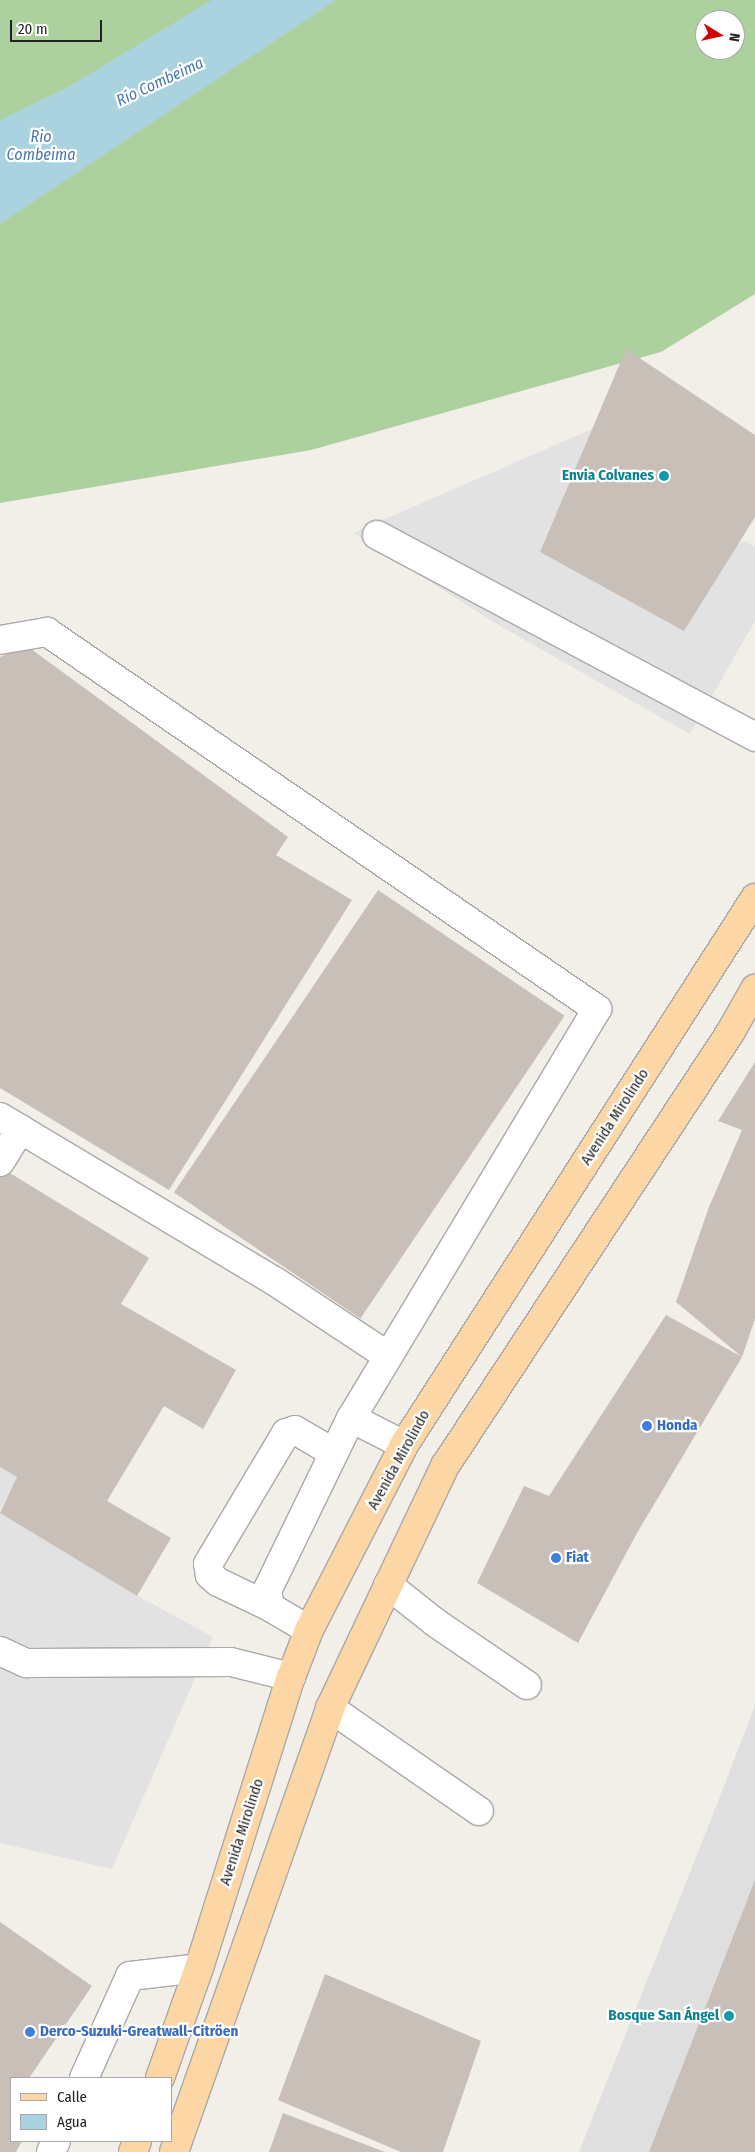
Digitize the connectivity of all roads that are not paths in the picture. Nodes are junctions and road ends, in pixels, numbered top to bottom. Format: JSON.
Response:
{"nodes":[{"id":1,"x":378,"y":536,"type":"dead end"},
{"id":2,"x":0,"y":640,"type":"edge"},
{"id":3,"x":755,"y":737,"type":"edge"},
{"id":4,"x":755,"y":898,"type":"edge"},
{"id":5,"x":755,"y":989,"type":"edge"},
{"id":6,"x":10,"y":1123,"type":"edge"},
{"id":7,"x":0,"y":1162,"type":"edge"},
{"id":8,"x":388,"y":1356,"type":"junction"},
{"id":9,"x":351,"y":1418,"type":"junction"},
{"id":10,"x":404,"y":1446,"type":"junction"},
{"id":11,"x":334,"y":1453,"type":"junction"},
{"id":12,"x":388,"y":1585,"type":"junction"},
{"id":13,"x":270,"y":1607,"type":"junction"},
{"id":14,"x":309,"y":1630,"type":"junction"},
{"id":15,"x":0,"y":1651,"type":"edge"},
{"id":16,"x":291,"y":1677,"type":"junction"},
{"id":17,"x":527,"y":1685,"type":"dead end"},
{"id":18,"x":330,"y":1708,"type":"junction"},
{"id":19,"x":479,"y":1811,"type":"dead end"},
{"id":20,"x":199,"y":1968,"type":"junction"},
{"id":21,"x":84,"y":2077,"type":"edge"},
{"id":22,"x":160,"y":2077,"type":"edge"},
{"id":23,"x":174,"y":2152,"type":"edge"}],
"edges":[{"from":1,"to":3,"type":"street"},
{"from":2,"to":8,"type":"street"},
{"from":4,"to":10,"type":"main road","name":"Avenida Mirolindo"},
{"from":5,"to":12,"type":"main road"},
{"from":6,"to":7,"type":"street"},
{"from":6,"to":8,"type":"street"},
{"from":8,"to":9,"type":"street"},
{"from":9,"to":10,"type":"street"},
{"from":9,"to":11,"type":"street"},
{"from":10,"to":14,"type":"main road","name":"Avenida Mirolindo"},
{"from":11,"to":13,"type":"street"},
{"from":11,"to":13,"type":"street"},
{"from":12,"to":17,"type":"street"},
{"from":12,"to":18,"type":"main road"},
{"from":13,"to":14,"type":"street"},
{"from":14,"to":16,"type":"main road","name":"Avenida Mirolindo"},
{"from":15,"to":16,"type":"street"},
{"from":16,"to":20,"type":"main road","name":"Avenida Mirolindo"},
{"from":18,"to":19,"type":"street"},
{"from":18,"to":23,"type":"main road"},
{"from":20,"to":21,"type":"street"},
{"from":20,"to":22,"type":"main road","name":"Avenida Mirolindo"}]}
